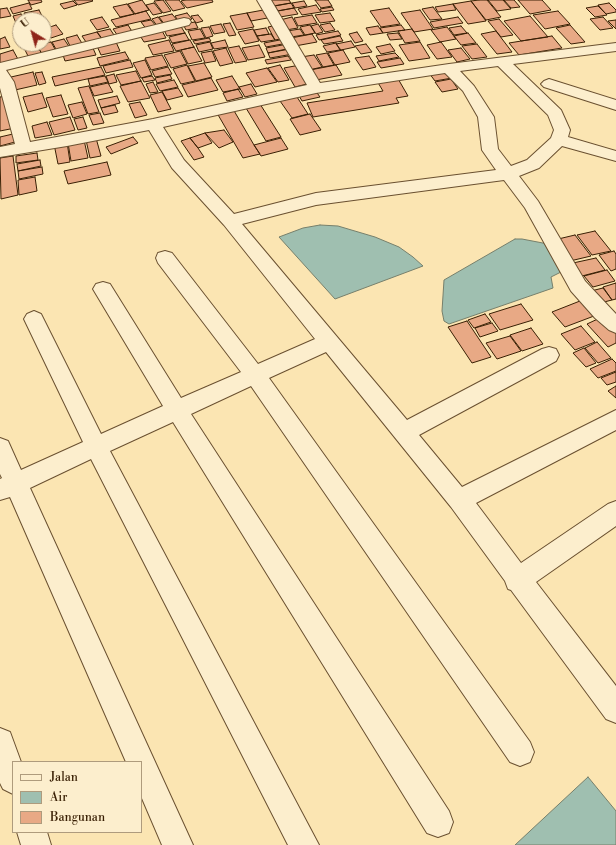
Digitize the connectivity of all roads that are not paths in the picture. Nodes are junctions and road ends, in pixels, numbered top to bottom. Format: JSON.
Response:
{"nodes":[{"id":1,"x":264,"y":0,"type":"edge"},
{"id":2,"x":184,"y":22,"type":"dead end"},
{"id":3,"x":616,"y":47,"type":"edge"},
{"id":4,"x":534,"y":58,"type":"junction"},
{"id":5,"x":502,"y":62,"type":"junction"},
{"id":6,"x":0,"y":67,"type":"edge"},
{"id":7,"x":449,"y":68,"type":"junction"},
{"id":8,"x":0,"y":72,"type":"edge"},
{"id":9,"x":549,"y":84,"type":"junction"},
{"id":10,"x":316,"y":88,"type":"junction"},
{"id":11,"x":532,"y":91,"type":"junction"},
{"id":12,"x":616,"y":105,"type":"edge"},
{"id":13,"x":153,"y":124,"type":"junction"},
{"id":14,"x":559,"y":140,"type":"junction"},
{"id":15,"x":24,"y":148,"type":"junction"},
{"id":16,"x":0,"y":152,"type":"edge"},
{"id":17,"x":616,"y":156,"type":"edge"},
{"id":18,"x":508,"y":174,"type":"junction"},
{"id":19,"x":230,"y":221,"type":"junction"},
{"id":20,"x":165,"y":258,"type":"dead end"},
{"id":21,"x":103,"y":289,"type":"dead end"},
{"id":22,"x":611,"y":315,"type":"edge"},
{"id":23,"x":34,"y":319,"type":"dead end"},
{"id":24,"x":330,"y":341,"type":"junction"},
{"id":25,"x":549,"y":355,"type":"dead end"},
{"id":26,"x":255,"y":375,"type":"junction"},
{"id":27,"x":177,"y":410,"type":"junction"},
{"id":28,"x":616,"y":419,"type":"edge"},
{"id":29,"x":402,"y":433,"type":"junction"},
{"id":30,"x":96,"y":447,"type":"junction"},
{"id":31,"x":0,"y":448,"type":"edge"},
{"id":32,"x":8,"y":486,"type":"edge"},
{"id":33,"x":459,"y":500,"type":"junction"},
{"id":34,"x":616,"y":512,"type":"edge"},
{"id":35,"x":517,"y":580,"type":"junction"},
{"id":36,"x":616,"y":709,"type":"edge"},
{"id":37,"x":0,"y":742,"type":"edge"},
{"id":38,"x":520,"y":752,"type":"dead end"},
{"id":39,"x":141,"y":761,"type":"edge"},
{"id":40,"x":142,"y":764,"type":"edge"},
{"id":41,"x":12,"y":776,"type":"edge"},
{"id":42,"x":438,"y":822,"type":"dead end"},
{"id":43,"x":32,"y":833,"type":"edge"},
{"id":44,"x":36,"y":845,"type":"edge"},
{"id":45,"x":178,"y":845,"type":"edge"},
{"id":46,"x":304,"y":845,"type":"edge"}],
"edges":[{"from":1,"to":10,"type":"street"},
{"from":2,"to":6,"type":"street"},
{"from":3,"to":4,"type":"street"},
{"from":4,"to":5,"type":"street"},
{"from":4,"to":9,"type":"street"},
{"from":5,"to":7,"type":"street"},
{"from":5,"to":11,"type":"street"},
{"from":7,"to":10,"type":"street"},
{"from":7,"to":18,"type":"street"},
{"from":8,"to":15,"type":"street"},
{"from":9,"to":11,"type":"street"},
{"from":9,"to":12,"type":"street"},
{"from":10,"to":13,"type":"street"},
{"from":11,"to":14,"type":"street"},
{"from":13,"to":15,"type":"street"},
{"from":13,"to":19,"type":"street"},
{"from":14,"to":17,"type":"street"},
{"from":14,"to":18,"type":"street"},
{"from":15,"to":16,"type":"street"},
{"from":18,"to":19,"type":"street"},
{"from":18,"to":22,"type":"street"},
{"from":19,"to":24,"type":"street"},
{"from":20,"to":26,"type":"street"},
{"from":21,"to":27,"type":"street"},
{"from":23,"to":30,"type":"street"},
{"from":24,"to":26,"type":"street"},
{"from":24,"to":29,"type":"street"},
{"from":25,"to":29,"type":"street"},
{"from":26,"to":27,"type":"street"},
{"from":26,"to":38,"type":"street"},
{"from":27,"to":30,"type":"street"},
{"from":27,"to":42,"type":"street"},
{"from":28,"to":33,"type":"street"},
{"from":29,"to":33,"type":"street"},
{"from":30,"to":32,"type":"street"},
{"from":30,"to":46,"type":"street"},
{"from":31,"to":32,"type":"street"},
{"from":32,"to":39,"type":"street"},
{"from":33,"to":35,"type":"street"},
{"from":34,"to":35,"type":"street"},
{"from":35,"to":36,"type":"street"},
{"from":37,"to":41,"type":"street"},
{"from":40,"to":45,"type":"street"},
{"from":43,"to":44,"type":"street"}]}
